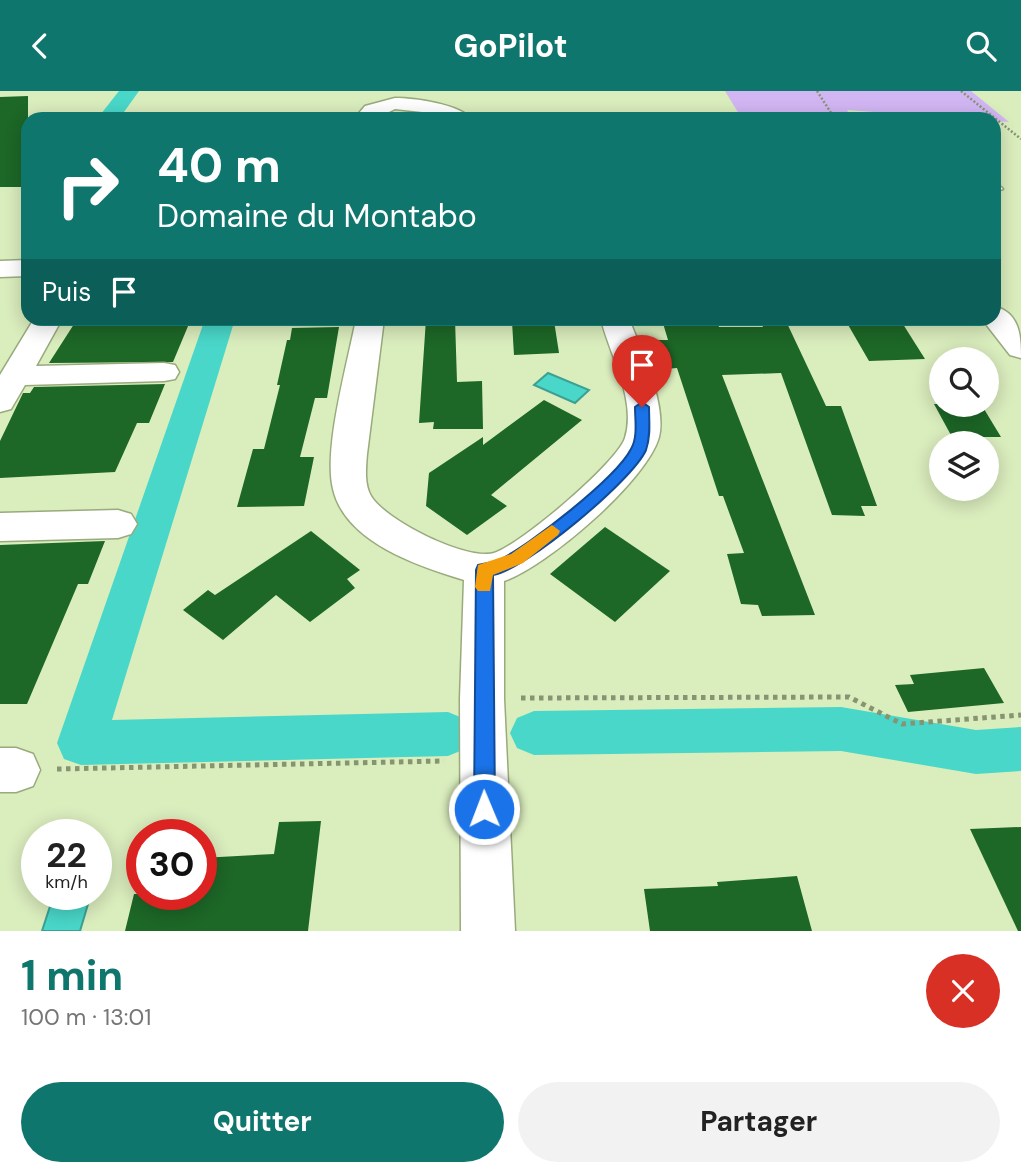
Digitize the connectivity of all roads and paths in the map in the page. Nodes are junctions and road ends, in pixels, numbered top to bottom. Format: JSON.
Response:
{"nodes":[{"id":1,"x":817,"y":91,"type":"edge"},
{"id":2,"x":961,"y":91,"type":"edge"},
{"id":3,"x":382,"y":96,"type":"edge"},
{"id":4,"x":368,"y":112,"type":"edge"},
{"id":5,"x":443,"y":112,"type":"edge"},
{"id":6,"x":830,"y":112,"type":"edge"},
{"id":7,"x":987,"y":112,"type":"edge"},
{"id":8,"x":1001,"y":123,"type":"edge"},
{"id":9,"x":1021,"y":139,"type":"edge"},
{"id":10,"x":21,"y":268,"type":"edge"},
{"id":11,"x":0,"y":269,"type":"edge"},
{"id":12,"x":1001,"y":324,"type":"edge"},
{"id":13,"x":44,"y":326,"type":"edge"},
{"id":14,"x":369,"y":326,"type":"edge"},
{"id":15,"x":617,"y":326,"type":"edge"},
{"id":16,"x":1021,"y":349,"type":"edge"},
{"id":17,"x":164,"y":372,"type":"dead end"},
{"id":18,"x":7,"y":389,"type":"edge"},
{"id":19,"x":118,"y":524,"type":"dead end"},
{"id":20,"x":0,"y":527,"type":"edge"},
{"id":21,"x":484,"y":570,"type":"junction"},
{"id":22,"x":482,"y":699,"type":"junction"},
{"id":23,"x":1021,"y":715,"type":"edge"},
{"id":24,"x":483,"y":760,"type":"junction"},
{"id":25,"x":8,"y":770,"type":"edge"},
{"id":26,"x":488,"y":931,"type":"edge"}],
"edges":[{"from":1,"to":6,"type":"path"},
{"from":2,"to":7,"type":"path"},
{"from":3,"to":4,"type":"street"},
{"from":3,"to":5,"type":"street"},
{"from":8,"to":9,"type":"path"},
{"from":10,"to":11,"type":"street"},
{"from":12,"to":16,"type":"street"},
{"from":13,"to":18,"type":"street"},
{"from":14,"to":21,"type":"street"},
{"from":15,"to":21,"type":"street"},
{"from":17,"to":18,"type":"street"},
{"from":19,"to":20,"type":"street"},
{"from":21,"to":22,"type":"street"},
{"from":22,"to":23,"type":"path"},
{"from":22,"to":24,"type":"street"},
{"from":24,"to":25,"type":"path"},
{"from":24,"to":26,"type":"street"}]}
